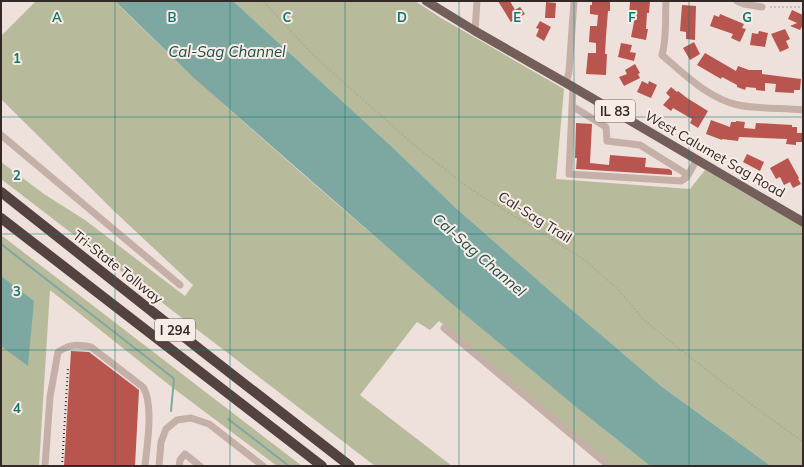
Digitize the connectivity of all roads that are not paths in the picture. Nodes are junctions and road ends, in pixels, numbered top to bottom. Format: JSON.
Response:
{"nodes":[{"id":1,"x":426,"y":1,"type":"edge"},
{"id":2,"x":478,"y":1,"type":"edge"},
{"id":3,"x":574,"y":1,"type":"edge"},
{"id":4,"x":666,"y":1,"type":"edge"},
{"id":5,"x":737,"y":1,"type":"edge"},
{"id":6,"x":762,"y":7,"type":"road end"},
{"id":7,"x":475,"y":31,"type":"junction"},
{"id":8,"x":570,"y":85,"type":"junction"},
{"id":9,"x":572,"y":106,"type":"junction"},
{"id":10,"x":803,"y":110,"type":"edge"},
{"id":11,"x":1,"y":135,"type":"edge"},
{"id":12,"x":697,"y":159,"type":"junction"},
{"id":13,"x":688,"y":175,"type":"junction"},
{"id":14,"x":1,"y":192,"type":"edge"},
{"id":15,"x":1,"y":218,"type":"edge"},
{"id":16,"x":803,"y":222,"type":"edge"},
{"id":17,"x":180,"y":285,"type":"dead end"},
{"id":18,"x":444,"y":328,"type":"dead end"},
{"id":19,"x":147,"y":440,"type":"junction"},
{"id":20,"x":161,"y":442,"type":"junction"},
{"id":21,"x":45,"y":466,"type":"edge"},
{"id":22,"x":146,"y":466,"type":"edge"},
{"id":23,"x":159,"y":466,"type":"edge"},
{"id":24,"x":179,"y":466,"type":"edge"},
{"id":25,"x":200,"y":466,"type":"edge"},
{"id":26,"x":263,"y":466,"type":"edge"},
{"id":27,"x":322,"y":466,"type":"edge"},
{"id":28,"x":350,"y":466,"type":"edge"},
{"id":29,"x":609,"y":466,"type":"edge"}],
"edges":[{"from":1,"to":7,"type":"main road","name":"West Calumet Sag Road","number":"IL 83"},
{"from":2,"to":7,"type":"street"},
{"from":3,"to":8,"type":"street"},
{"from":4,"to":10,"type":"street"},
{"from":5,"to":6,"type":"street"},
{"from":7,"to":8,"type":"main road","name":"West Calumet Sag Road","number":"IL 83"},
{"from":8,"to":9,"type":"street"},
{"from":8,"to":12,"type":"main road","name":"West Calumet Sag Road","number":"IL 83"},
{"from":9,"to":13,"type":"street"},
{"from":9,"to":13,"type":"street"},
{"from":11,"to":17,"type":"street"},
{"from":12,"to":13,"type":"street"},
{"from":12,"to":16,"type":"main road","name":"West Calumet Sag Road","number":"IL 83"},
{"from":14,"to":28,"type":"highway","name":"Tri-State Tollway","number":"I 294"},
{"from":15,"to":27,"type":"highway","number":"I 294"},
{"from":18,"to":29,"type":"street"},
{"from":19,"to":20,"type":"street"},
{"from":19,"to":21,"type":"street"},
{"from":19,"to":22,"type":"street"},
{"from":20,"to":23,"type":"street"},
{"from":20,"to":26,"type":"street"},
{"from":24,"to":25,"type":"street"}]}
